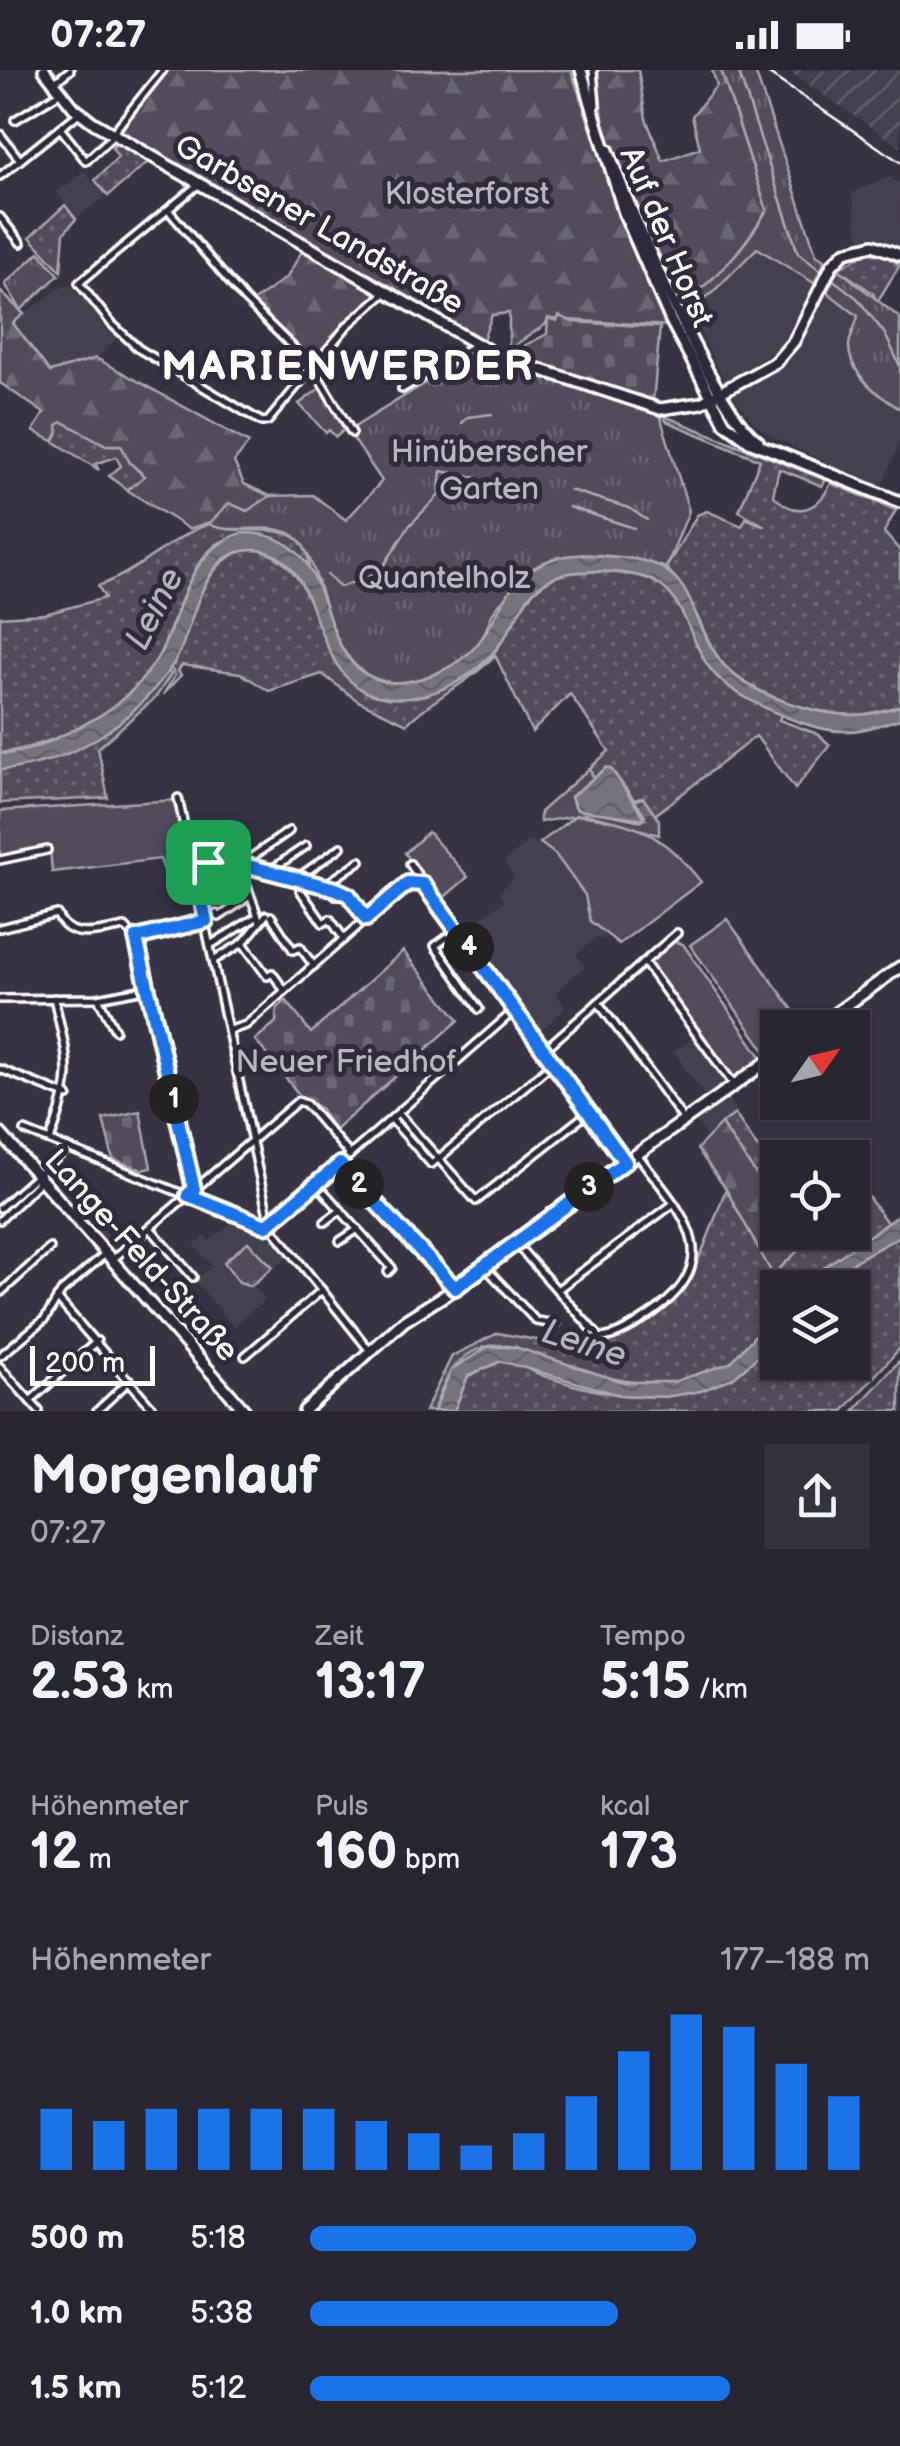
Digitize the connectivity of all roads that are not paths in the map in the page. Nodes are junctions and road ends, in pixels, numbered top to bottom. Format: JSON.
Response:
{"nodes":[{"id":1,"x":44,"y":70,"type":"edge"},
{"id":2,"x":70,"y":70,"type":"edge"},
{"id":3,"x":162,"y":70,"type":"edge"},
{"id":4,"x":580,"y":70,"type":"edge"},
{"id":5,"x":593,"y":70,"type":"edge"},
{"id":6,"x":54,"y":83,"type":"junction"},
{"id":7,"x":62,"y":92,"type":"junction"},
{"id":8,"x":79,"y":113,"type":"junction"},
{"id":9,"x":597,"y":118,"type":"junction"},
{"id":10,"x":15,"y":120,"type":"dead end"},
{"id":11,"x":60,"y":128,"type":"junction"},
{"id":12,"x":0,"y":134,"type":"edge"},
{"id":13,"x":113,"y":135,"type":"junction"},
{"id":14,"x":20,"y":160,"type":"junction"},
{"id":15,"x":0,"y":176,"type":"edge"},
{"id":16,"x":198,"y":184,"type":"junction"},
{"id":17,"x":170,"y":212,"type":"junction"},
{"id":18,"x":0,"y":216,"type":"edge"},
{"id":19,"x":21,"y":244,"type":"dead end"},
{"id":20,"x":900,"y":256,"type":"edge"},
{"id":21,"x":386,"y":292,"type":"junction"},
{"id":22,"x":477,"y":344,"type":"junction"},
{"id":23,"x":312,"y":366,"type":"junction"},
{"id":24,"x":402,"y":390,"type":"dead end"},
{"id":25,"x":721,"y":392,"type":"junction"},
{"id":26,"x":710,"y":398,"type":"junction"},
{"id":27,"x":352,"y":432,"type":"dead end"},
{"id":28,"x":778,"y":452,"type":"junction"},
{"id":29,"x":900,"y":502,"type":"edge"},
{"id":30,"x":178,"y":798,"type":"dead end"},
{"id":31,"x":289,"y":831,"type":"dead end"},
{"id":32,"x":306,"y":846,"type":"dead end"},
{"id":33,"x":341,"y":848,"type":"dead end"},
{"id":34,"x":46,"y":850,"type":"dead end"},
{"id":35,"x":255,"y":855,"type":"junction"},
{"id":36,"x":0,"y":860,"type":"edge"},
{"id":37,"x":360,"y":861,"type":"dead end"},
{"id":38,"x":410,"y":864,"type":"dead end"},
{"id":39,"x":194,"y":865,"type":"junction"},
{"id":40,"x":240,"y":866,"type":"junction"},
{"id":41,"x":266,"y":870,"type":"junction"},
{"id":42,"x":242,"y":874,"type":"junction"},
{"id":43,"x":296,"y":878,"type":"junction"},
{"id":44,"x":312,"y":883,"type":"junction"},
{"id":45,"x":423,"y":884,"type":"junction"},
{"id":46,"x":324,"y":886,"type":"junction"},
{"id":47,"x":250,"y":896,"type":"junction"},
{"id":48,"x":201,"y":899,"type":"junction"},
{"id":49,"x":258,"y":919,"type":"junction"},
{"id":50,"x":366,"y":919,"type":"junction"},
{"id":51,"x":206,"y":921,"type":"junction"},
{"id":52,"x":0,"y":928,"type":"edge"},
{"id":53,"x":456,"y":931,"type":"junction"},
{"id":54,"x":676,"y":933,"type":"dead end"},
{"id":55,"x":136,"y":938,"type":"junction"},
{"id":56,"x":344,"y":939,"type":"junction"},
{"id":57,"x":243,"y":943,"type":"junction"},
{"id":58,"x":211,"y":944,"type":"junction"},
{"id":59,"x":214,"y":960,"type":"junction"},
{"id":60,"x":644,"y":962,"type":"junction"},
{"id":61,"x":314,"y":966,"type":"junction"},
{"id":62,"x":900,"y":967,"type":"edge"},
{"id":63,"x":150,"y":988,"type":"junction"},
{"id":64,"x":285,"y":991,"type":"junction"},
{"id":65,"x":0,"y":998,"type":"edge"},
{"id":66,"x":54,"y":998,"type":"junction"},
{"id":67,"x":98,"y":998,"type":"junction"},
{"id":68,"x":598,"y":1002,"type":"junction"},
{"id":69,"x":480,"y":1009,"type":"dead end"},
{"id":70,"x":515,"y":1010,"type":"junction"},
{"id":71,"x":840,"y":1010,"type":"edge"},
{"id":72,"x":114,"y":1030,"type":"dead end"},
{"id":73,"x":230,"y":1030,"type":"junction"},
{"id":74,"x":544,"y":1050,"type":"junction"},
{"id":75,"x":553,"y":1063,"type":"junction"},
{"id":76,"x":760,"y":1067,"type":"edge"},
{"id":77,"x":0,"y":1069,"type":"edge"},
{"id":78,"x":734,"y":1085,"type":"junction"},
{"id":79,"x":68,"y":1096,"type":"junction"},
{"id":80,"x":588,"y":1112,"type":"junction"},
{"id":81,"x":399,"y":1114,"type":"junction"},
{"id":82,"x":392,"y":1120,"type":"junction"},
{"id":83,"x":684,"y":1120,"type":"junction"},
{"id":84,"x":26,"y":1131,"type":"dead end"},
{"id":85,"x":0,"y":1133,"type":"edge"},
{"id":86,"x":50,"y":1140,"type":"junction"},
{"id":87,"x":252,"y":1140,"type":"junction"},
{"id":88,"x":68,"y":1148,"type":"junction"},
{"id":89,"x":637,"y":1154,"type":"junction"},
{"id":90,"x":350,"y":1155,"type":"junction"},
{"id":91,"x":438,"y":1158,"type":"junction"},
{"id":92,"x":625,"y":1162,"type":"junction"},
{"id":93,"x":340,"y":1164,"type":"junction"},
{"id":94,"x":37,"y":1177,"type":"junction"},
{"id":95,"x":318,"y":1184,"type":"junction"},
{"id":96,"x":191,"y":1192,"type":"junction"},
{"id":97,"x":673,"y":1204,"type":"junction"},
{"id":98,"x":0,"y":1208,"type":"edge"},
{"id":99,"x":341,"y":1210,"type":"junction"},
{"id":100,"x":0,"y":1220,"type":"edge"},
{"id":101,"x":325,"y":1222,"type":"dead end"},
{"id":102,"x":270,"y":1225,"type":"junction"},
{"id":103,"x":150,"y":1228,"type":"junction"},
{"id":104,"x":358,"y":1229,"type":"junction"},
{"id":105,"x":340,"y":1241,"type":"dead end"},
{"id":106,"x":514,"y":1242,"type":"junction"},
{"id":107,"x":50,"y":1248,"type":"dead end"},
{"id":108,"x":109,"y":1256,"type":"junction"},
{"id":109,"x":485,"y":1267,"type":"junction"},
{"id":110,"x":388,"y":1272,"type":"dead end"},
{"id":111,"x":193,"y":1278,"type":"dead end"},
{"id":112,"x":455,"y":1288,"type":"junction"},
{"id":113,"x":323,"y":1290,"type":"junction"},
{"id":114,"x":558,"y":1290,"type":"junction"},
{"id":115,"x":0,"y":1293,"type":"edge"},
{"id":116,"x":57,"y":1298,"type":"junction"},
{"id":117,"x":556,"y":1324,"type":"dead end"},
{"id":118,"x":96,"y":1341,"type":"junction"},
{"id":119,"x":370,"y":1351,"type":"junction"},
{"id":120,"x":0,"y":1356,"type":"edge"},
{"id":121,"x":244,"y":1356,"type":"dead end"},
{"id":122,"x":0,"y":1367,"type":"edge"},
{"id":123,"x":130,"y":1380,"type":"junction"},
{"id":124,"x":30,"y":1401,"type":"junction"},
{"id":125,"x":311,"y":1409,"type":"edge"},
{"id":126,"x":39,"y":1411,"type":"edge"},
{"id":127,"x":97,"y":1411,"type":"edge"},
{"id":128,"x":155,"y":1411,"type":"edge"},
{"id":129,"x":245,"y":1411,"type":"edge"}],
"edges":[{"from":1,"to":6,"type":"street","name":"Garbsener Landstraße"},
{"from":2,"to":6,"type":"street"},
{"from":3,"to":13,"type":"street"},
{"from":4,"to":9,"type":"street","name":"Auf der Horst"},
{"from":4,"to":26,"type":"street","name":"Auf der Horst"},
{"from":5,"to":9,"type":"street","name":"Auf der Horst"},
{"from":6,"to":7,"type":"street","name":"Garbsener Landstraße"},
{"from":7,"to":8,"type":"street","name":"Garbsener Landstraße"},
{"from":7,"to":10,"type":"street"},
{"from":8,"to":11,"type":"street"},
{"from":8,"to":13,"type":"street","name":"Garbsener Landstraße"},
{"from":9,"to":25,"type":"street","name":"Auf der Horst"},
{"from":11,"to":13,"type":"street"},
{"from":11,"to":14,"type":"street"},
{"from":12,"to":14,"type":"street"},
{"from":13,"to":16,"type":"street","name":"Garbsener Landstraße"},
{"from":14,"to":15,"type":"street"},
{"from":16,"to":17,"type":"street"},
{"from":16,"to":21,"type":"street","name":"Garbsener Landstraße"},
{"from":17,"to":23,"type":"street"},
{"from":17,"to":23,"type":"street"},
{"from":18,"to":19,"type":"street"},
{"from":20,"to":25,"type":"street","name":"Garbsener Landstraße"},
{"from":21,"to":22,"type":"street","name":"Garbsener Landstraße"},
{"from":21,"to":23,"type":"street"},
{"from":22,"to":24,"type":"street"},
{"from":22,"to":26,"type":"street","name":"Garbsener Landstraße"},
{"from":23,"to":27,"type":"street"},
{"from":25,"to":26,"type":"street","name":"Garbsener Landstraße"},
{"from":25,"to":28,"type":"street"},
{"from":26,"to":28,"type":"street"},
{"from":28,"to":29,"type":"street"},
{"from":30,"to":39,"type":"street"},
{"from":31,"to":35,"type":"street"},
{"from":32,"to":41,"type":"street"},
{"from":33,"to":43,"type":"street"},
{"from":34,"to":36,"type":"street"},
{"from":35,"to":40,"type":"street"},
{"from":35,"to":41,"type":"street"},
{"from":37,"to":46,"type":"street"},
{"from":38,"to":45,"type":"street"},
{"from":39,"to":40,"type":"street"},
{"from":39,"to":48,"type":"street"},
{"from":40,"to":41,"type":"street"},
{"from":40,"to":42,"type":"street"},
{"from":41,"to":43,"type":"street"},
{"from":42,"to":47,"type":"street"},
{"from":42,"to":48,"type":"street"},
{"from":43,"to":44,"type":"street"},
{"from":44,"to":46,"type":"street"},
{"from":44,"to":56,"type":"street"},
{"from":45,"to":50,"type":"street"},
{"from":45,"to":53,"type":"street"},
{"from":46,"to":50,"type":"street"},
{"from":47,"to":49,"type":"street"},
{"from":47,"to":51,"type":"street"},
{"from":48,"to":51,"type":"street"},
{"from":49,"to":57,"type":"street"},
{"from":49,"to":58,"type":"street"},
{"from":49,"to":61,"type":"street"},
{"from":50,"to":56,"type":"street"},
{"from":51,"to":55,"type":"street"},
{"from":51,"to":58,"type":"street"},
{"from":52,"to":55,"type":"street"},
{"from":53,"to":69,"type":"street"},
{"from":53,"to":70,"type":"street"},
{"from":54,"to":60,"type":"street"},
{"from":55,"to":63,"type":"street"},
{"from":56,"to":61,"type":"street"},
{"from":57,"to":59,"type":"street"},
{"from":57,"to":64,"type":"street"},
{"from":58,"to":59,"type":"street"},
{"from":59,"to":73,"type":"street"},
{"from":60,"to":68,"type":"street"},
{"from":60,"to":78,"type":"street"},
{"from":61,"to":64,"type":"street"},
{"from":62,"to":71,"type":"street"},
{"from":63,"to":67,"type":"street"},
{"from":63,"to":96,"type":"street"},
{"from":64,"to":73,"type":"street"},
{"from":65,"to":66,"type":"street"},
{"from":66,"to":67,"type":"street"},
{"from":66,"to":79,"type":"street"},
{"from":67,"to":72,"type":"street"},
{"from":68,"to":74,"type":"street"},
{"from":68,"to":83,"type":"street"},
{"from":70,"to":74,"type":"street"},
{"from":70,"to":81,"type":"street"},
{"from":73,"to":87,"type":"street"},
{"from":74,"to":75,"type":"street"},
{"from":75,"to":80,"type":"street"},
{"from":75,"to":91,"type":"street"},
{"from":76,"to":78,"type":"street"},
{"from":77,"to":79,"type":"street"},
{"from":78,"to":83,"type":"street"},
{"from":79,"to":86,"type":"street"},
{"from":80,"to":91,"type":"street"},
{"from":80,"to":92,"type":"street"},
{"from":81,"to":82,"type":"street"},
{"from":81,"to":91,"type":"street"},
{"from":82,"to":90,"type":"street"},
{"from":82,"to":91,"type":"street"},
{"from":83,"to":89,"type":"street"},
{"from":84,"to":86,"type":"street"},
{"from":85,"to":94,"type":"street","name":"Lange-Feld-Straße"},
{"from":86,"to":88,"type":"street"},
{"from":87,"to":90,"type":"street"},
{"from":87,"to":96,"type":"street"},
{"from":87,"to":102,"type":"street"},
{"from":88,"to":94,"type":"street"},
{"from":88,"to":96,"type":"street"},
{"from":89,"to":92,"type":"street"},
{"from":89,"to":97,"type":"street"},
{"from":90,"to":93,"type":"street"},
{"from":92,"to":106,"type":"street"},
{"from":93,"to":95,"type":"street"},
{"from":93,"to":112,"type":"street"},
{"from":94,"to":98,"type":"street"},
{"from":94,"to":100,"type":"street"},
{"from":94,"to":108,"type":"street","name":"Lange-Feld-Straße"},
{"from":95,"to":99,"type":"street"},
{"from":95,"to":102,"type":"street"},
{"from":96,"to":102,"type":"street"},
{"from":96,"to":103,"type":"street"},
{"from":97,"to":114,"type":"street"},
{"from":97,"to":114,"type":"street"},
{"from":99,"to":101,"type":"street"},
{"from":99,"to":104,"type":"street"},
{"from":102,"to":113,"type":"street"},
{"from":103,"to":108,"type":"street"},
{"from":103,"to":111,"type":"street"},
{"from":104,"to":105,"type":"street"},
{"from":104,"to":110,"type":"street"},
{"from":106,"to":109,"type":"street"},
{"from":106,"to":114,"type":"street"},
{"from":107,"to":115,"type":"street"},
{"from":108,"to":116,"type":"street"},
{"from":108,"to":129,"type":"street","name":"Lange-Feld-Straße"},
{"from":109,"to":112,"type":"street"},
{"from":109,"to":117,"type":"street"},
{"from":112,"to":119,"type":"street"},
{"from":113,"to":119,"type":"street"},
{"from":113,"to":121,"type":"street"},
{"from":116,"to":118,"type":"street"},
{"from":116,"to":120,"type":"street"},
{"from":118,"to":123,"type":"street"},
{"from":118,"to":124,"type":"street"},
{"from":119,"to":125,"type":"street"},
{"from":122,"to":124,"type":"street"},
{"from":123,"to":127,"type":"street"},
{"from":123,"to":128,"type":"street"},
{"from":124,"to":126,"type":"street"}]}
